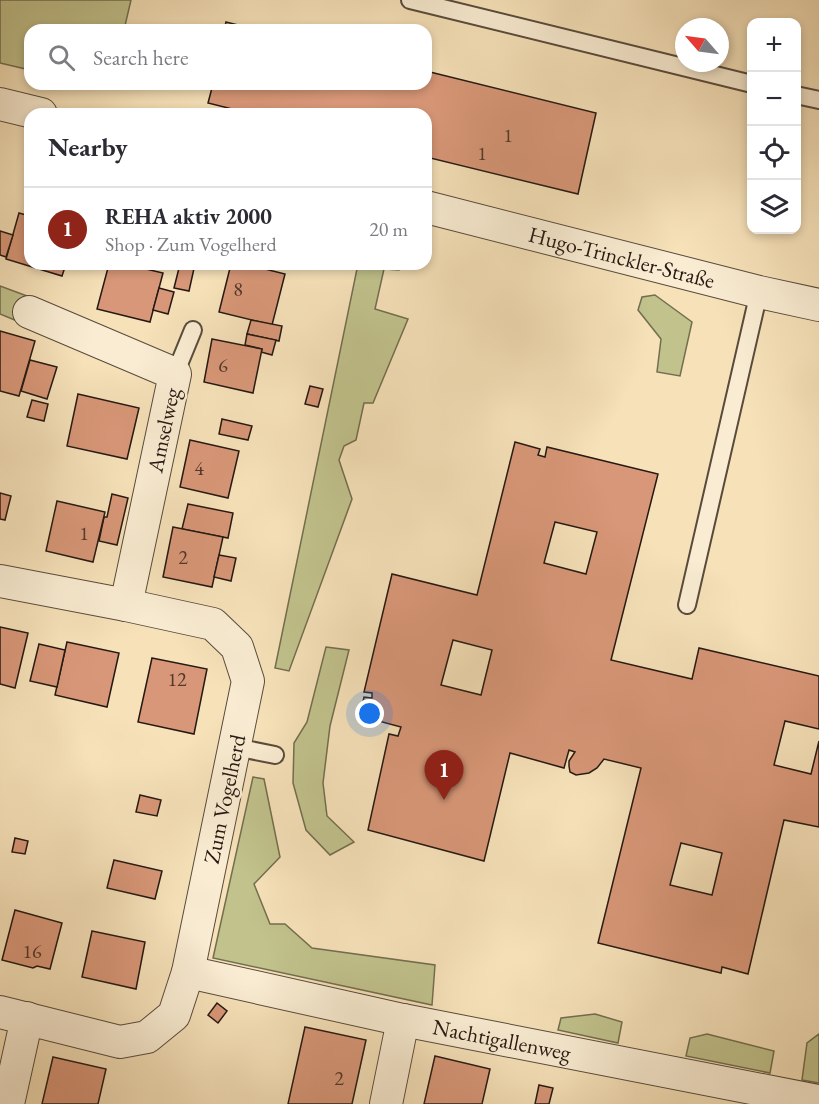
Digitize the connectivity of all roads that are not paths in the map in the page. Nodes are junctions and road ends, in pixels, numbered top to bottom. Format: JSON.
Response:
{"nodes":[{"id":1,"x":410,"y":0,"type":"edge"},
{"id":2,"x":747,"y":83,"type":"edge"},
{"id":3,"x":801,"y":96,"type":"edge"},
{"id":4,"x":819,"y":100,"type":"edge"},
{"id":5,"x":0,"y":104,"type":"edge"},
{"id":6,"x":24,"y":110,"type":"edge"},
{"id":7,"x":432,"y":209,"type":"edge"},
{"id":8,"x":759,"y":292,"type":"junction"},
{"id":9,"x":819,"y":304,"type":"edge"},
{"id":10,"x":29,"y":312,"type":"dead end"},
{"id":11,"x":193,"y":330,"type":"dead end"},
{"id":12,"x":175,"y":374,"type":"junction"},
{"id":13,"x":0,"y":581,"type":"edge"},
{"id":14,"x":126,"y":605,"type":"junction"},
{"id":15,"x":687,"y":605,"type":"dead end"},
{"id":16,"x":235,"y":747,"type":"junction"},
{"id":17,"x":275,"y":755,"type":"dead end"},
{"id":18,"x":188,"y":972,"type":"junction"},
{"id":19,"x":14,"y":1015,"type":"edge"},
{"id":20,"x":403,"y":1020,"type":"junction"},
{"id":21,"x":737,"y":1095,"type":"edge"},
{"id":22,"x":818,"y":1101,"type":"edge"},
{"id":23,"x":8,"y":1104,"type":"edge"},
{"id":24,"x":386,"y":1104,"type":"edge"}],
"edges":[{"from":1,"to":2,"type":"lane"},
{"from":3,"to":4,"type":"lane"},
{"from":5,"to":6,"type":"street"},
{"from":7,"to":8,"type":"street","name":"Hugo-Trinckler-Straße"},
{"from":8,"to":9,"type":"street","name":"Hugo-Trinckler-Straße"},
{"from":8,"to":15,"type":"lane"},
{"from":10,"to":12,"type":"street","name":"Amselweg"},
{"from":11,"to":12,"type":"lane"},
{"from":12,"to":14,"type":"street","name":"Amselweg"},
{"from":13,"to":14,"type":"street","name":"Zum Vogelherd"},
{"from":14,"to":16,"type":"street","name":"Zum Vogelherd"},
{"from":16,"to":17,"type":"lane"},
{"from":16,"to":18,"type":"street","name":"Zum Vogelherd"},
{"from":18,"to":19,"type":"street","name":"Zum Vogelherd"},
{"from":18,"to":20,"type":"street","name":"Nachtigallenweg"},
{"from":19,"to":23,"type":"street"},
{"from":20,"to":21,"type":"street","name":"Nachtigallenweg"},
{"from":20,"to":24,"type":"street"},
{"from":21,"to":22,"type":"street","name":"Nachtigallenweg"}]}
